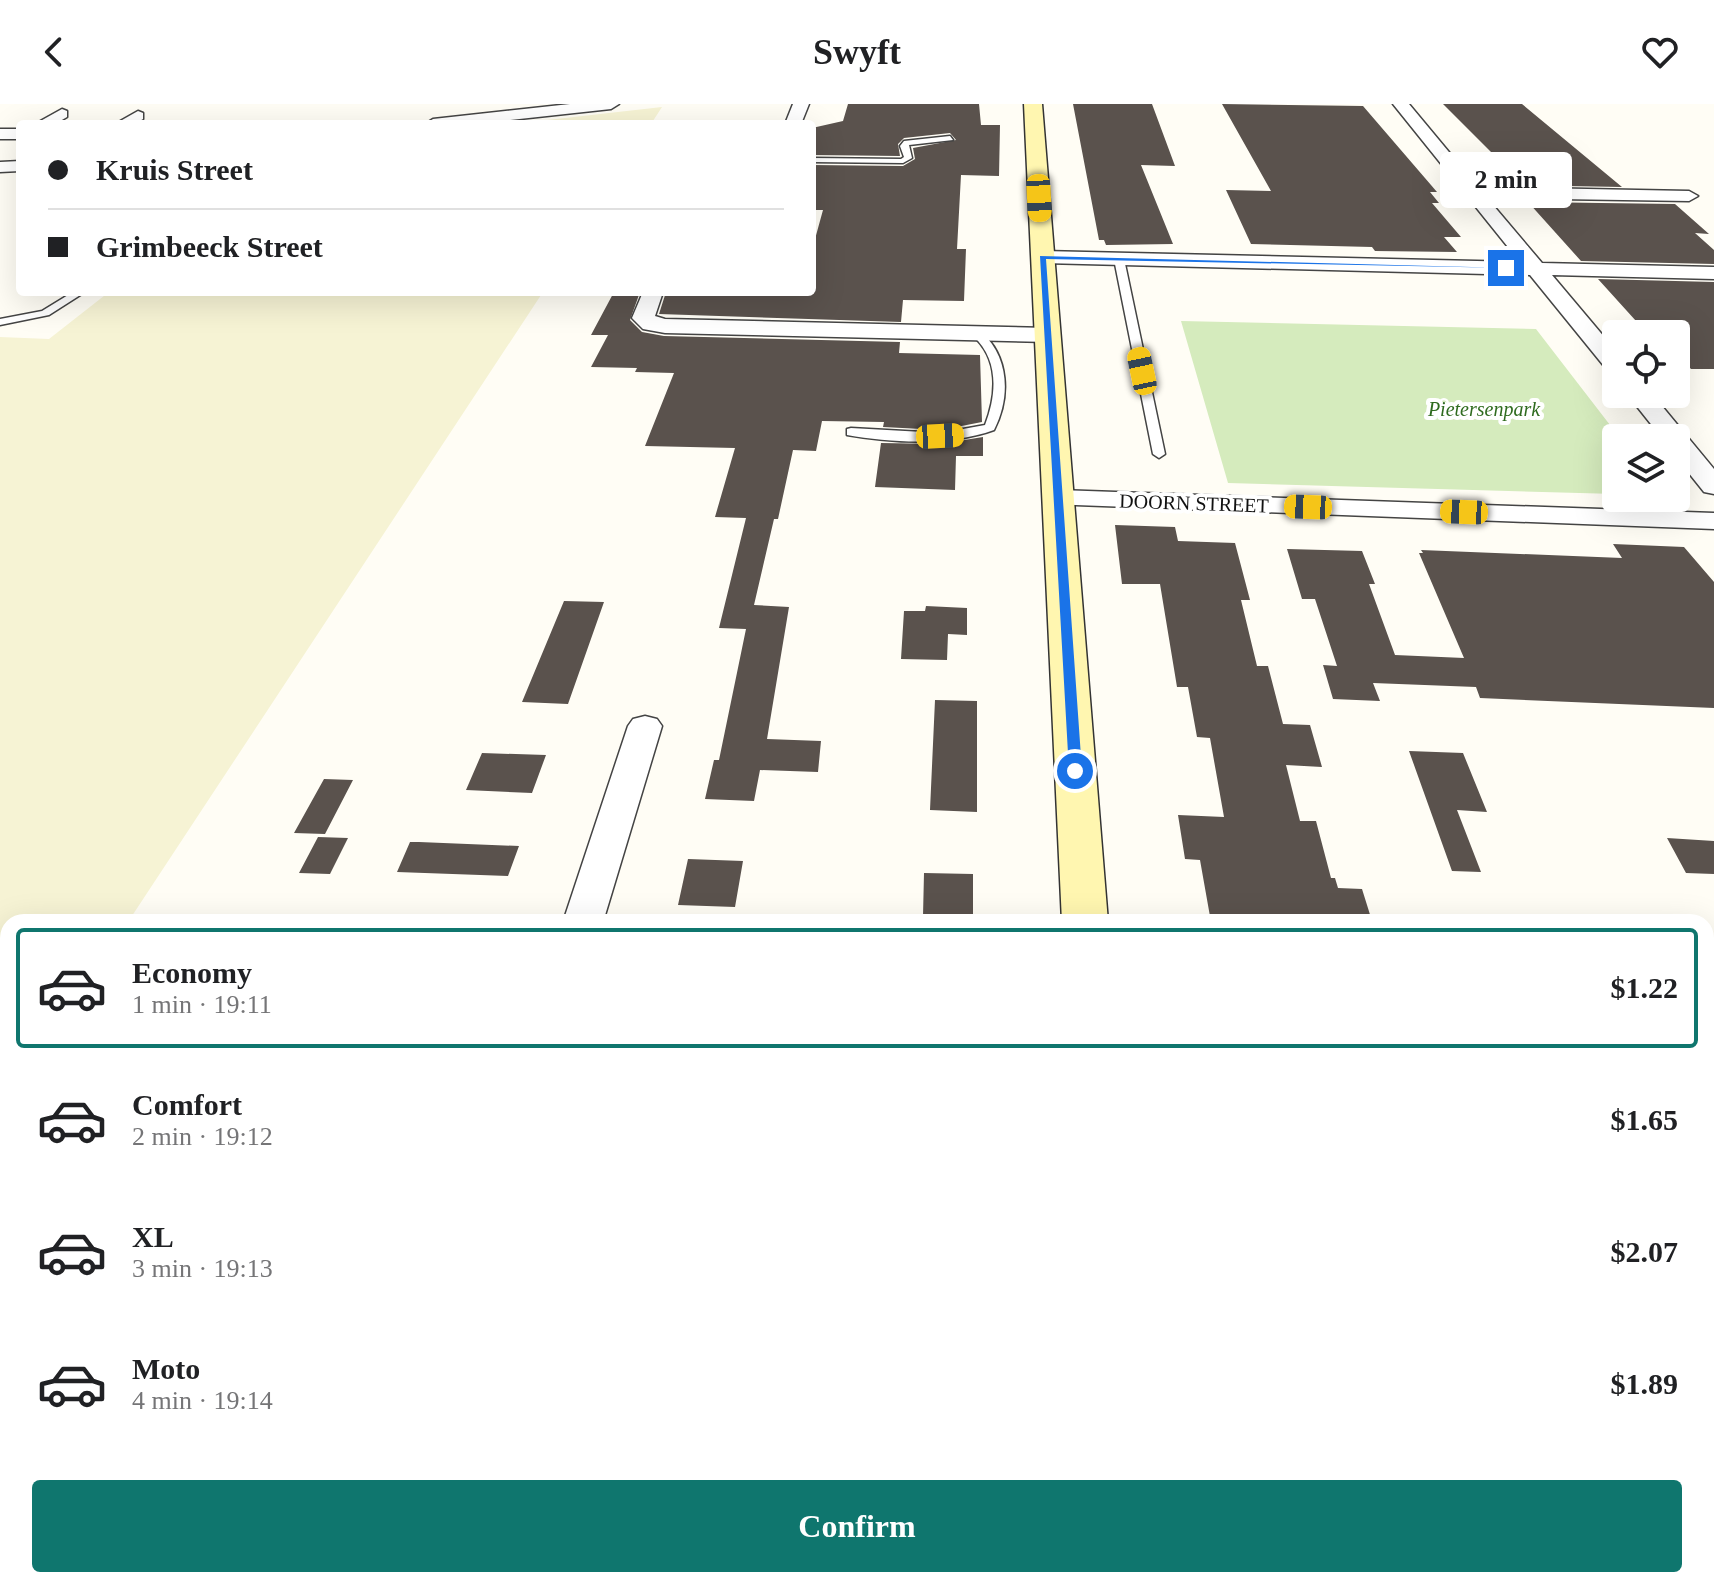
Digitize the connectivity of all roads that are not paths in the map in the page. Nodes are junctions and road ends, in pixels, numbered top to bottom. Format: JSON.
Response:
{"nodes":[{"id":1,"x":571,"y":104,"type":"edge"},
{"id":2,"x":611,"y":104,"type":"edge"},
{"id":3,"x":1033,"y":104,"type":"edge"},
{"id":4,"x":1401,"y":104,"type":"edge"},
{"id":5,"x":62,"y":114,"type":"dead end"},
{"id":6,"x":138,"y":116,"type":"dead end"},
{"id":7,"x":498,"y":118,"type":"junction"},
{"id":8,"x":51,"y":120,"type":"edge"},
{"id":9,"x":130,"y":120,"type":"edge"},
{"id":10,"x":476,"y":120,"type":"edge"},
{"id":11,"x":950,"y":138,"type":"dead end"},
{"id":12,"x":816,"y":160,"type":"edge"},
{"id":13,"x":1473,"y":192,"type":"junction"},
{"id":14,"x":1689,"y":196,"type":"dead end"},
{"id":15,"x":1043,"y":257,"type":"junction"},
{"id":16,"x":1119,"y":259,"type":"junction"},
{"id":17,"x":1536,"y":269,"type":"junction"},
{"id":18,"x":1714,"y":273,"type":"edge"},
{"id":19,"x":73,"y":296,"type":"edge"},
{"id":20,"x":651,"y":296,"type":"edge"},
{"id":21,"x":0,"y":322,"type":"edge"},
{"id":22,"x":977,"y":334,"type":"junction"},
{"id":23,"x":1048,"y":335,"type":"junction"},
{"id":24,"x":1602,"y":349,"type":"edge"},
{"id":25,"x":1650,"y":408,"type":"edge"},
{"id":26,"x":1663,"y":424,"type":"edge"},
{"id":27,"x":851,"y":432,"type":"dead end"},
{"id":28,"x":1159,"y":454,"type":"dead end"},
{"id":29,"x":1690,"y":457,"type":"edge"},
{"id":30,"x":1714,"y":486,"type":"edge"},
{"id":31,"x":1059,"y":498,"type":"junction"},
{"id":32,"x":1714,"y":521,"type":"edge"},
{"id":33,"x":645,"y":726,"type":"dead end"},
{"id":34,"x":586,"y":914,"type":"edge"},
{"id":35,"x":1085,"y":914,"type":"edge"}],
"edges":[{"from":1,"to":7,"type":"street"},
{"from":2,"to":7,"type":"street"},
{"from":3,"to":15,"type":"street"},
{"from":4,"to":13,"type":"street"},
{"from":5,"to":8,"type":"street"},
{"from":6,"to":9,"type":"street"},
{"from":7,"to":10,"type":"street"},
{"from":11,"to":12,"type":"lane"},
{"from":13,"to":14,"type":"street"},
{"from":13,"to":17,"type":"street"},
{"from":15,"to":16,"type":"street"},
{"from":15,"to":23,"type":"street"},
{"from":16,"to":17,"type":"street"},
{"from":16,"to":28,"type":"lane"},
{"from":17,"to":18,"type":"street"},
{"from":17,"to":24,"type":"street"},
{"from":19,"to":21,"type":"lane"},
{"from":20,"to":22,"type":"street"},
{"from":22,"to":23,"type":"street"},
{"from":22,"to":27,"type":"lane"},
{"from":23,"to":31,"type":"street"},
{"from":25,"to":26,"type":"street"},
{"from":29,"to":30,"type":"street"},
{"from":31,"to":32,"type":"street","name":"DOORN STREET"},
{"from":31,"to":35,"type":"street"},
{"from":33,"to":34,"type":"street"}]}
